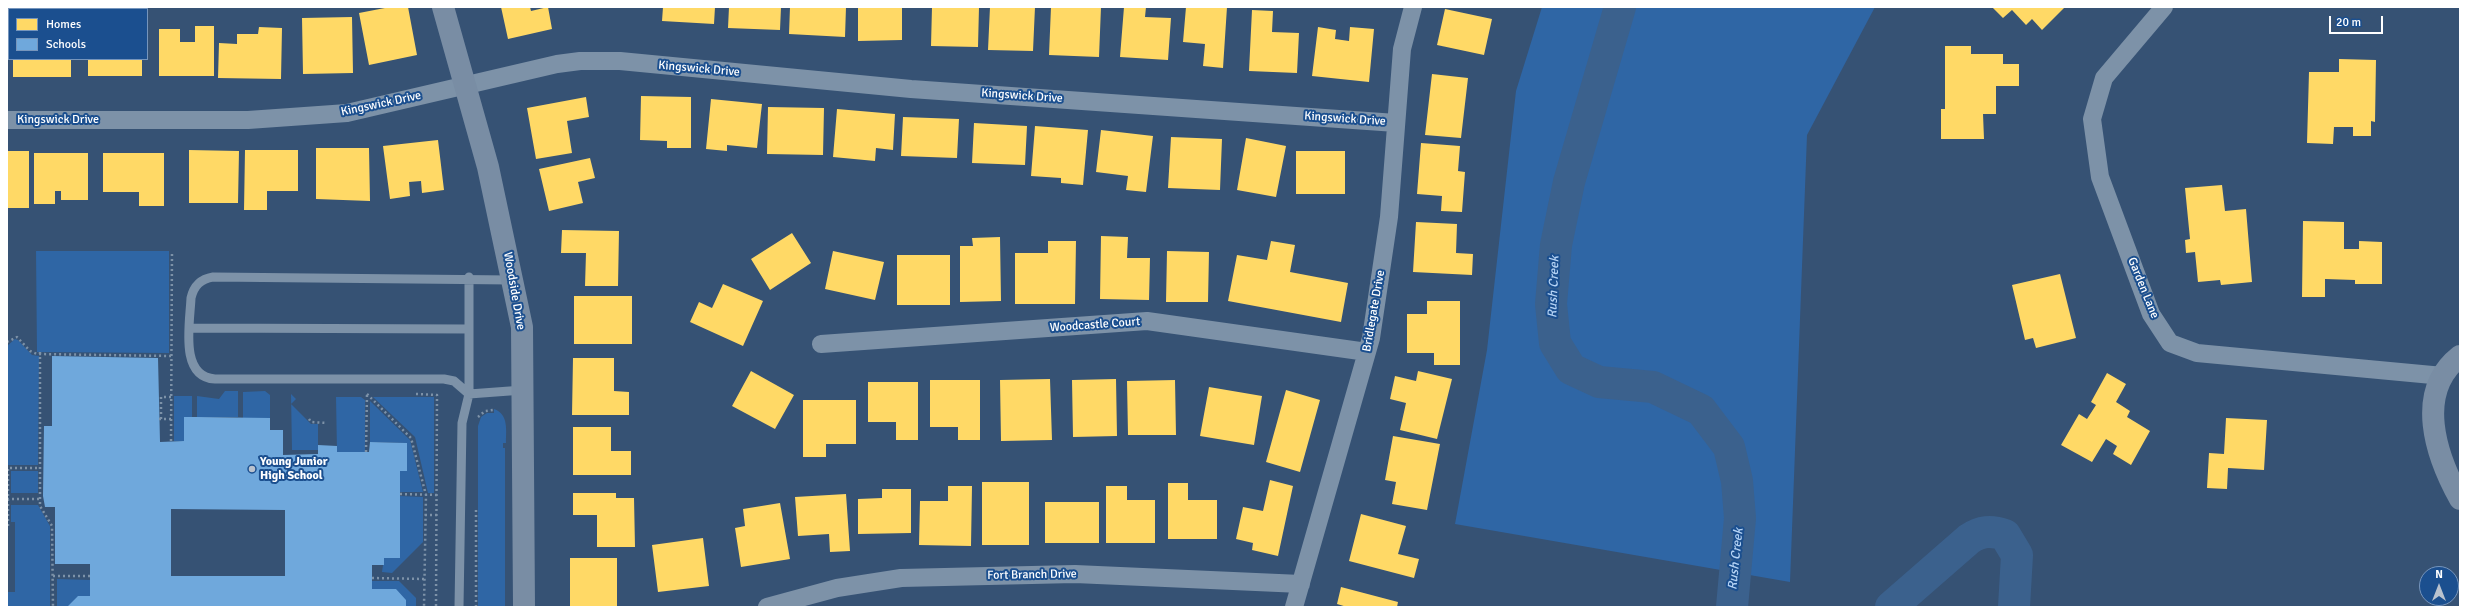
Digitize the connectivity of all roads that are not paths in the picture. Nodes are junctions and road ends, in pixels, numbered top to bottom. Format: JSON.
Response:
{"nodes":[{"id":1,"x":443,"y":7,"type":"edge"},
{"id":2,"x":1413,"y":7,"type":"edge"},
{"id":3,"x":2164,"y":7,"type":"edge"},
{"id":4,"x":465,"y":85,"type":"junction"},
{"id":5,"x":7,"y":120,"type":"edge"},
{"id":6,"x":1396,"y":123,"type":"junction"},
{"id":7,"x":469,"y":278,"type":"junction"},
{"id":8,"x":513,"y":280,"type":"junction"},
{"id":9,"x":190,"y":328,"type":"junction"},
{"id":10,"x":469,"y":329,"type":"junction"},
{"id":11,"x":821,"y":344,"type":"dead end"},
{"id":12,"x":1367,"y":352,"type":"junction"},
{"id":13,"x":2460,"y":356,"type":"edge"},
{"id":14,"x":2443,"y":376,"type":"junction"},
{"id":15,"x":523,"y":390,"type":"junction"},
{"id":16,"x":469,"y":394,"type":"junction"},
{"id":17,"x":2460,"y":499,"type":"edge"},
{"id":18,"x":1300,"y":584,"type":"junction"},
{"id":19,"x":459,"y":607,"type":"edge"},
{"id":20,"x":524,"y":607,"type":"edge"},
{"id":21,"x":767,"y":607,"type":"edge"},
{"id":22,"x":1294,"y":607,"type":"edge"}],
"edges":[{"from":1,"to":4,"type":"street","name":"Woodside Drive"},
{"from":2,"to":6,"type":"street","name":"Bridlegate Drive"},
{"from":3,"to":14,"type":"street","name":"Garden Lane"},
{"from":4,"to":5,"type":"street","name":"Kingswick Drive"},
{"from":4,"to":6,"type":"street","name":"Kingswick Drive"},
{"from":4,"to":8,"type":"street","name":"Woodside Drive"},
{"from":6,"to":12,"type":"street","name":"Bridlegate Drive"},
{"from":7,"to":8,"type":"lane"},
{"from":7,"to":9,"type":"lane"},
{"from":7,"to":10,"type":"lane"},
{"from":8,"to":15,"type":"street","name":"Woodside Drive"},
{"from":9,"to":10,"type":"lane"},
{"from":9,"to":16,"type":"lane"},
{"from":10,"to":16,"type":"lane"},
{"from":11,"to":12,"type":"street","name":"Woodcastle Court"},
{"from":12,"to":18,"type":"street","name":"Bridlegate Drive"},
{"from":13,"to":14,"type":"street"},
{"from":14,"to":17,"type":"street"},
{"from":15,"to":16,"type":"lane"},
{"from":15,"to":20,"type":"street","name":"Woodside Drive"},
{"from":16,"to":19,"type":"lane"},
{"from":18,"to":21,"type":"street","name":"Fort Branch Drive"},
{"from":18,"to":22,"type":"street","name":"Bridlegate Drive"}]}
